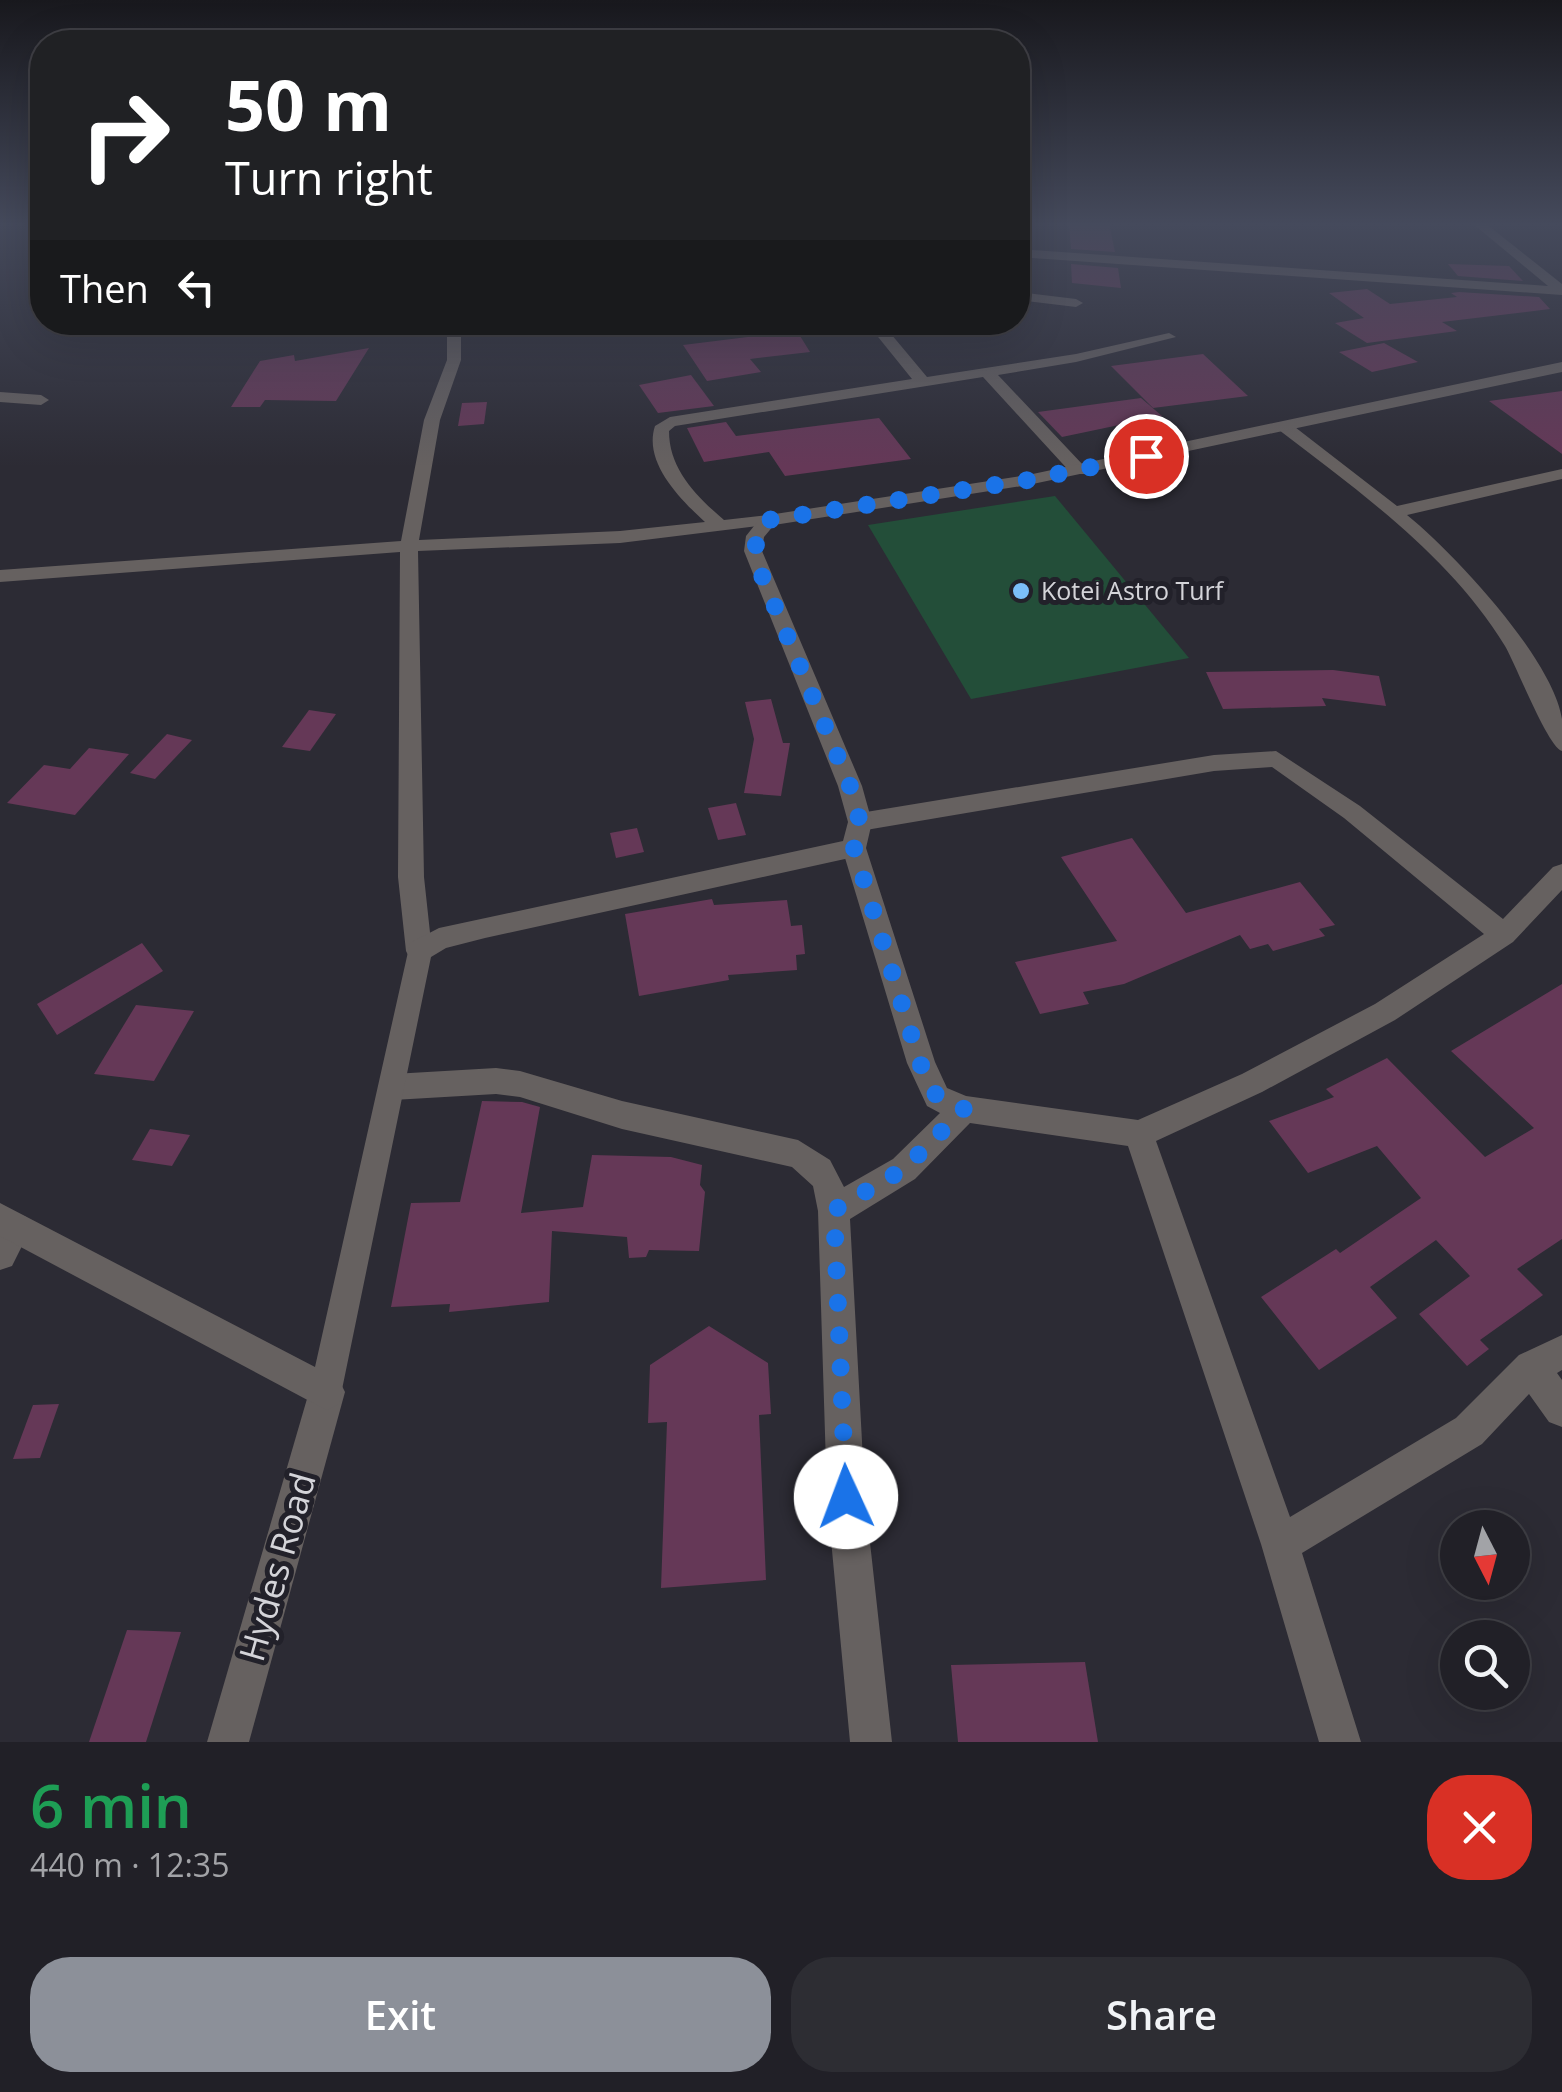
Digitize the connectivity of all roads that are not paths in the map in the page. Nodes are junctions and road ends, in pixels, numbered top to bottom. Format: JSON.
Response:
{"nodes":[{"id":1,"x":454,"y":335,"type":"edge"},
{"id":2,"x":884,"y":335,"type":"edge"},
{"id":3,"x":1169,"y":336,"type":"dead end"},
{"id":4,"x":1562,"y":368,"type":"edge"},
{"id":5,"x":987,"y":372,"type":"junction"},
{"id":6,"x":922,"y":382,"type":"junction"},
{"id":7,"x":0,"y":397,"type":"edge"},
{"id":8,"x":40,"y":400,"type":"dead end"},
{"id":9,"x":1285,"y":426,"type":"junction"},
{"id":10,"x":1078,"y":470,"type":"junction"},
{"id":11,"x":1562,"y":474,"type":"edge"},
{"id":12,"x":1396,"y":512,"type":"junction"},
{"id":13,"x":768,"y":520,"type":"junction"},
{"id":14,"x":719,"y":525,"type":"junction"},
{"id":15,"x":409,"y":546,"type":"junction"},
{"id":16,"x":0,"y":576,"type":"edge"},
{"id":17,"x":1562,"y":743,"type":"edge"},
{"id":18,"x":857,"y":835,"type":"junction"},
{"id":19,"x":1562,"y":874,"type":"edge"},
{"id":20,"x":1504,"y":935,"type":"junction"},
{"id":21,"x":419,"y":951,"type":"junction"},
{"id":22,"x":393,"y":1087,"type":"junction"},
{"id":23,"x":964,"y":1109,"type":"junction"},
{"id":24,"x":1139,"y":1134,"type":"junction"},
{"id":25,"x":834,"y":1210,"type":"junction"},
{"id":26,"x":5,"y":1233,"type":"edge"},
{"id":27,"x":1546,"y":1359,"type":"edge"},
{"id":28,"x":327,"y":1392,"type":"junction"},
{"id":29,"x":1562,"y":1408,"type":"edge"},
{"id":30,"x":1280,"y":1544,"type":"junction"},
{"id":31,"x":228,"y":1742,"type":"edge"},
{"id":32,"x":872,"y":1742,"type":"edge"},
{"id":33,"x":1340,"y":1742,"type":"edge"}],
"edges":[{"from":1,"to":15,"type":"street","name":"Hydes Road"},
{"from":2,"to":6,"type":"street"},
{"from":3,"to":5,"type":"street"},
{"from":4,"to":9,"type":"street"},
{"from":5,"to":6,"type":"street"},
{"from":5,"to":10,"type":"street"},
{"from":6,"to":14,"type":"street"},
{"from":7,"to":8,"type":"street"},
{"from":9,"to":10,"type":"street"},
{"from":9,"to":12,"type":"street"},
{"from":10,"to":13,"type":"street"},
{"from":11,"to":12,"type":"street"},
{"from":12,"to":17,"type":"street"},
{"from":13,"to":14,"type":"street"},
{"from":13,"to":18,"type":"street"},
{"from":14,"to":15,"type":"street"},
{"from":15,"to":16,"type":"street"},
{"from":15,"to":21,"type":"street","name":"Hydes Road"},
{"from":18,"to":20,"type":"street"},
{"from":18,"to":21,"type":"street"},
{"from":18,"to":23,"type":"street"},
{"from":19,"to":20,"type":"street"},
{"from":20,"to":24,"type":"street"},
{"from":21,"to":22,"type":"street","name":"Hydes Road"},
{"from":22,"to":25,"type":"street"},
{"from":22,"to":28,"type":"street","name":"Hydes Road"},
{"from":23,"to":24,"type":"street"},
{"from":23,"to":25,"type":"street"},
{"from":24,"to":30,"type":"street"},
{"from":25,"to":32,"type":"street"},
{"from":26,"to":28,"type":"street"},
{"from":27,"to":29,"type":"street"},
{"from":27,"to":30,"type":"street"},
{"from":28,"to":31,"type":"street","name":"Hydes Road"},
{"from":30,"to":33,"type":"street"}]}
